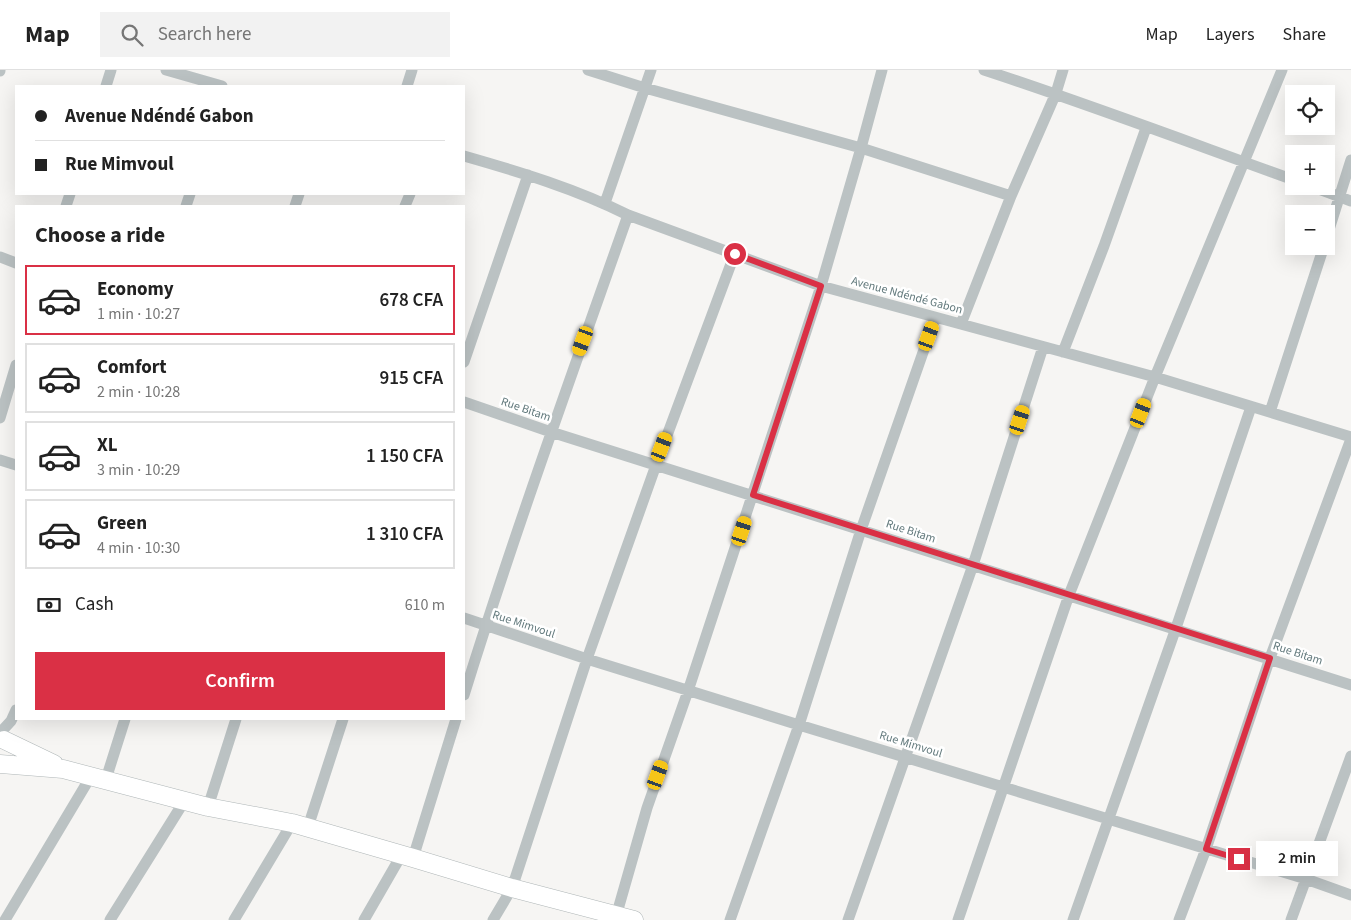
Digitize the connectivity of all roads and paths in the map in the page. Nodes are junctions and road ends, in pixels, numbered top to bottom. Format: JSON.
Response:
{"nodes":[{"id":1,"x":111,"y":70,"type":"edge"},
{"id":2,"x":412,"y":70,"type":"edge"},
{"id":3,"x":588,"y":70,"type":"edge"},
{"id":4,"x":651,"y":70,"type":"edge"},
{"id":5,"x":882,"y":70,"type":"edge"},
{"id":6,"x":984,"y":70,"type":"edge"},
{"id":7,"x":1063,"y":70,"type":"edge"},
{"id":8,"x":1282,"y":70,"type":"edge"},
{"id":9,"x":171,"y":71,"type":"edge"},
{"id":10,"x":106,"y":85,"type":"edge"},
{"id":11,"x":219,"y":85,"type":"edge"},
{"id":12,"x":407,"y":85,"type":"edge"},
{"id":13,"x":645,"y":88,"type":"junction"},
{"id":14,"x":1056,"y":93,"type":"junction"},
{"id":15,"x":1146,"y":128,"type":"junction"},
{"id":16,"x":861,"y":148,"type":"junction"},
{"id":17,"x":465,"y":156,"type":"edge"},
{"id":18,"x":1351,"y":160,"type":"edge"},
{"id":19,"x":1244,"y":162,"type":"junction"},
{"id":20,"x":528,"y":175,"type":"junction"},
{"id":21,"x":1285,"y":177,"type":"edge"},
{"id":22,"x":1335,"y":195,"type":"edge"},
{"id":23,"x":1010,"y":196,"type":"junction"},
{"id":24,"x":1340,"y":197,"type":"junction"},
{"id":25,"x":1351,"y":201,"type":"edge"},
{"id":26,"x":605,"y":203,"type":"junction"},
{"id":27,"x":1335,"y":212,"type":"edge"},
{"id":28,"x":628,"y":215,"type":"junction"},
{"id":29,"x":735,"y":254,"type":"junction"},
{"id":30,"x":1321,"y":255,"type":"edge"},
{"id":31,"x":0,"y":257,"type":"edge"},
{"id":32,"x":15,"y":262,"type":"edge"},
{"id":33,"x":821,"y":286,"type":"junction"},
{"id":34,"x":935,"y":318,"type":"junction"},
{"id":35,"x":961,"y":324,"type":"junction"},
{"id":36,"x":1043,"y":347,"type":"junction"},
{"id":37,"x":1063,"y":352,"type":"junction"},
{"id":38,"x":465,"y":359,"type":"edge"},
{"id":39,"x":15,"y":368,"type":"edge"},
{"id":40,"x":1155,"y":377,"type":"junction"},
{"id":41,"x":465,"y":402,"type":"edge"},
{"id":42,"x":1251,"y":407,"type":"junction"},
{"id":43,"x":1270,"y":412,"type":"junction"},
{"id":44,"x":0,"y":418,"type":"edge"},
{"id":45,"x":551,"y":432,"type":"junction"},
{"id":46,"x":1351,"y":438,"type":"edge"},
{"id":47,"x":0,"y":460,"type":"edge"},
{"id":48,"x":15,"y":465,"type":"edge"},
{"id":49,"x":656,"y":465,"type":"junction"},
{"id":50,"x":753,"y":495,"type":"junction"},
{"id":51,"x":861,"y":530,"type":"junction"},
{"id":52,"x":973,"y":565,"type":"junction"},
{"id":53,"x":1069,"y":595,"type":"junction"},
{"id":54,"x":465,"y":618,"type":"edge"},
{"id":55,"x":485,"y":626,"type":"junction"},
{"id":56,"x":1176,"y":628,"type":"junction"},
{"id":57,"x":1270,"y":658,"type":"junction"},
{"id":58,"x":587,"y":659,"type":"junction"},
{"id":59,"x":1351,"y":685,"type":"edge"},
{"id":60,"x":688,"y":691,"type":"junction"},
{"id":61,"x":465,"y":692,"type":"edge"},
{"id":62,"x":15,"y":712,"type":"edge"},
{"id":63,"x":125,"y":720,"type":"edge"},
{"id":64,"x":236,"y":720,"type":"edge"},
{"id":65,"x":343,"y":720,"type":"edge"},
{"id":66,"x":456,"y":720,"type":"edge"},
{"id":67,"x":798,"y":725,"type":"junction"},
{"id":68,"x":1,"y":736,"type":"edge"},
{"id":69,"x":1351,"y":756,"type":"edge"},
{"id":70,"x":906,"y":757,"type":"junction"},
{"id":71,"x":0,"y":763,"type":"edge"},
{"id":72,"x":63,"y":769,"type":"junction"},
{"id":73,"x":98,"y":777,"type":"junction"},
{"id":74,"x":1003,"y":787,"type":"junction"},
{"id":75,"x":185,"y":800,"type":"junction"},
{"id":76,"x":208,"y":807,"type":"junction"},
{"id":77,"x":1108,"y":819,"type":"junction"},
{"id":78,"x":300,"y":825,"type":"junction"},
{"id":79,"x":1206,"y":849,"type":"junction"},
{"id":80,"x":408,"y":856,"type":"junction"},
{"id":81,"x":1306,"y":879,"type":"junction"},
{"id":82,"x":512,"y":888,"type":"junction"},
{"id":83,"x":1351,"y":895,"type":"edge"},
{"id":84,"x":622,"y":919,"type":"edge"},
{"id":85,"x":5,"y":920,"type":"edge"},
{"id":86,"x":110,"y":920,"type":"edge"},
{"id":87,"x":234,"y":920,"type":"edge"},
{"id":88,"x":364,"y":920,"type":"edge"},
{"id":89,"x":493,"y":920,"type":"edge"},
{"id":90,"x":730,"y":920,"type":"edge"},
{"id":91,"x":848,"y":920,"type":"edge"},
{"id":92,"x":958,"y":920,"type":"edge"},
{"id":93,"x":1073,"y":920,"type":"edge"},
{"id":94,"x":1179,"y":920,"type":"edge"},
{"id":95,"x":1291,"y":920,"type":"edge"}],
"edges":[{"from":1,"to":10,"type":"street"},
{"from":2,"to":12,"type":"street"},
{"from":3,"to":13,"type":"street"},
{"from":4,"to":13,"type":"street"},
{"from":5,"to":16,"type":"street"},
{"from":6,"to":14,"type":"street"},
{"from":7,"to":14,"type":"street"},
{"from":8,"to":19,"type":"street"},
{"from":9,"to":11,"type":"street"},
{"from":13,"to":16,"type":"street"},
{"from":13,"to":26,"type":"street"},
{"from":14,"to":15,"type":"street"},
{"from":14,"to":23,"type":"street"},
{"from":15,"to":19,"type":"street"},
{"from":15,"to":37,"type":"street"},
{"from":16,"to":23,"type":"street"},
{"from":16,"to":33,"type":"street"},
{"from":17,"to":20,"type":"street","name":"Avenue Ndéndé Gabon"},
{"from":18,"to":24,"type":"street"},
{"from":19,"to":21,"type":"street"},
{"from":19,"to":40,"type":"street"},
{"from":20,"to":26,"type":"street","name":"Avenue Ndéndé Gabon"},
{"from":20,"to":38,"type":"street"},
{"from":22,"to":24,"type":"street"},
{"from":23,"to":35,"type":"street"},
{"from":24,"to":25,"type":"street"},
{"from":24,"to":27,"type":"street"},
{"from":26,"to":28,"type":"street","name":"Avenue Ndéndé Gabon"},
{"from":28,"to":29,"type":"street","name":"Avenue Ndéndé Gabon"},
{"from":28,"to":45,"type":"street"},
{"from":29,"to":33,"type":"street","name":"Avenue Ndéndé Gabon"},
{"from":29,"to":49,"type":"street"},
{"from":30,"to":43,"type":"street"},
{"from":31,"to":32,"type":"street"},
{"from":33,"to":34,"type":"street","name":"Avenue Ndéndé Gabon"},
{"from":33,"to":50,"type":"street"},
{"from":34,"to":35,"type":"street","name":"Avenue Ndéndé Gabon"},
{"from":34,"to":51,"type":"street"},
{"from":35,"to":36,"type":"street","name":"Avenue Ndéndé Gabon"},
{"from":36,"to":37,"type":"street","name":"Avenue Ndéndé Gabon"},
{"from":36,"to":52,"type":"street"},
{"from":37,"to":40,"type":"street","name":"Avenue Ndéndé Gabon"},
{"from":39,"to":44,"type":"street"},
{"from":40,"to":42,"type":"street","name":"Avenue Ndéndé Gabon"},
{"from":40,"to":53,"type":"street"},
{"from":41,"to":45,"type":"street","name":"Rue Bitam"},
{"from":42,"to":43,"type":"street","name":"Avenue Ndéndé Gabon"},
{"from":42,"to":56,"type":"street"},
{"from":43,"to":46,"type":"street","name":"Avenue Ndéndé Gabon"},
{"from":45,"to":49,"type":"street","name":"Rue Bitam"},
{"from":45,"to":55,"type":"street"},
{"from":46,"to":57,"type":"street"},
{"from":47,"to":48,"type":"street"},
{"from":49,"to":50,"type":"street","name":"Rue Bitam"},
{"from":49,"to":58,"type":"street"},
{"from":50,"to":51,"type":"street","name":"Rue Bitam"},
{"from":50,"to":60,"type":"street"},
{"from":51,"to":52,"type":"street","name":"Rue Bitam"},
{"from":51,"to":67,"type":"street"},
{"from":52,"to":53,"type":"street","name":"Rue Bitam"},
{"from":52,"to":70,"type":"street"},
{"from":53,"to":56,"type":"street","name":"Rue Bitam"},
{"from":53,"to":74,"type":"street"},
{"from":54,"to":55,"type":"street","name":"Rue Mimvoul"},
{"from":55,"to":58,"type":"street","name":"Rue Mimvoul"},
{"from":55,"to":61,"type":"street"},
{"from":56,"to":57,"type":"street","name":"Rue Bitam"},
{"from":56,"to":77,"type":"street"},
{"from":57,"to":59,"type":"street","name":"Rue Bitam"},
{"from":57,"to":79,"type":"street"},
{"from":58,"to":60,"type":"street","name":"Rue Mimvoul"},
{"from":58,"to":82,"type":"street"},
{"from":60,"to":67,"type":"street","name":"Rue Mimvoul"},
{"from":60,"to":84,"type":"street"},
{"from":62,"to":68,"type":"street"},
{"from":63,"to":73,"type":"street"},
{"from":64,"to":76,"type":"street"},
{"from":65,"to":78,"type":"street"},
{"from":66,"to":80,"type":"street"},
{"from":67,"to":70,"type":"street","name":"Rue Mimvoul"},
{"from":67,"to":90,"type":"street"},
{"from":68,"to":71,"type":"highway"},
{"from":68,"to":72,"type":"highway"},
{"from":69,"to":81,"type":"street"},
{"from":70,"to":74,"type":"street","name":"Rue Mimvoul"},
{"from":70,"to":91,"type":"street"},
{"from":71,"to":72,"type":"highway"},
{"from":72,"to":73,"type":"highway"},
{"from":73,"to":75,"type":"highway"},
{"from":73,"to":85,"type":"street"},
{"from":74,"to":77,"type":"street","name":"Rue Mimvoul"},
{"from":74,"to":92,"type":"street"},
{"from":75,"to":76,"type":"highway"},
{"from":75,"to":86,"type":"street"},
{"from":76,"to":78,"type":"highway"},
{"from":77,"to":79,"type":"street","name":"Rue Mimvoul"},
{"from":77,"to":93,"type":"street"},
{"from":78,"to":80,"type":"highway"},
{"from":78,"to":87,"type":"street"},
{"from":79,"to":81,"type":"street","name":"Rue Mimvoul"},
{"from":79,"to":94,"type":"street"},
{"from":80,"to":82,"type":"highway"},
{"from":80,"to":88,"type":"street"},
{"from":81,"to":83,"type":"street","name":"Rue Mimvoul"},
{"from":81,"to":95,"type":"street"},
{"from":82,"to":84,"type":"highway"},
{"from":82,"to":89,"type":"street"}]}
